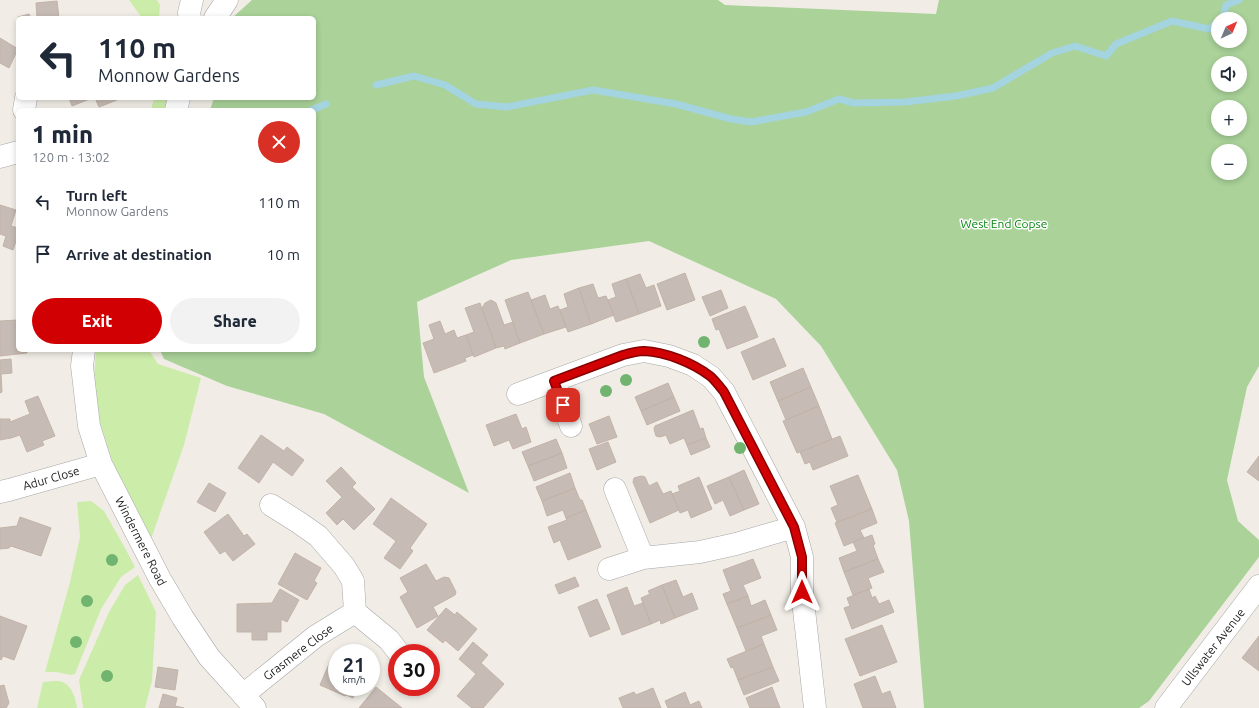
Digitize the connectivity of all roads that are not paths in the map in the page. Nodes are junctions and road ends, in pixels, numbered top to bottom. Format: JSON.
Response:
{"nodes":[{"id":1,"x":192,"y":0,"type":"edge"},
{"id":2,"x":227,"y":0,"type":"edge"},
{"id":3,"x":190,"y":16,"type":"edge"},
{"id":4,"x":216,"y":16,"type":"edge"},
{"id":5,"x":16,"y":153,"type":"edge"},
{"id":6,"x":0,"y":157,"type":"edge"},
{"id":7,"x":84,"y":352,"type":"edge"},
{"id":8,"x":554,"y":381,"type":"junction"},
{"id":9,"x":518,"y":394,"type":"dead end"},
{"id":10,"x":571,"y":426,"type":"dead end"},
{"id":11,"x":101,"y":464,"type":"junction"},
{"id":12,"x":615,"y":489,"type":"dead end"},
{"id":13,"x":0,"y":492,"type":"edge"},
{"id":14,"x":271,"y":505,"type":"dead end"},
{"id":15,"x":794,"y":527,"type":"junction"},
{"id":16,"x":643,"y":558,"type":"junction"},
{"id":17,"x":609,"y":569,"type":"dead end"},
{"id":18,"x":1257,"y":593,"type":"edge"},
{"id":19,"x":355,"y":612,"type":"junction"},
{"id":20,"x":392,"y":644,"type":"edge"},
{"id":21,"x":249,"y":701,"type":"edge"},
{"id":22,"x":815,"y":708,"type":"edge"},
{"id":23,"x":1166,"y":708,"type":"edge"}],
"edges":[{"from":1,"to":3,"type":"street"},
{"from":2,"to":4,"type":"street"},
{"from":5,"to":6,"type":"street"},
{"from":7,"to":11,"type":"street","name":"Windermere Road"},
{"from":8,"to":9,"type":"street"},
{"from":8,"to":10,"type":"street"},
{"from":8,"to":15,"type":"street"},
{"from":11,"to":13,"type":"street","name":"Adur Close"},
{"from":11,"to":21,"type":"street","name":"Windermere Road"},
{"from":12,"to":16,"type":"street"},
{"from":14,"to":19,"type":"street"},
{"from":15,"to":16,"type":"street"},
{"from":15,"to":22,"type":"street"},
{"from":16,"to":17,"type":"street"},
{"from":18,"to":23,"type":"street","name":"Ullswater Avenue"},
{"from":19,"to":20,"type":"street"},
{"from":19,"to":21,"type":"street","name":"Grasmere Close"}]}
